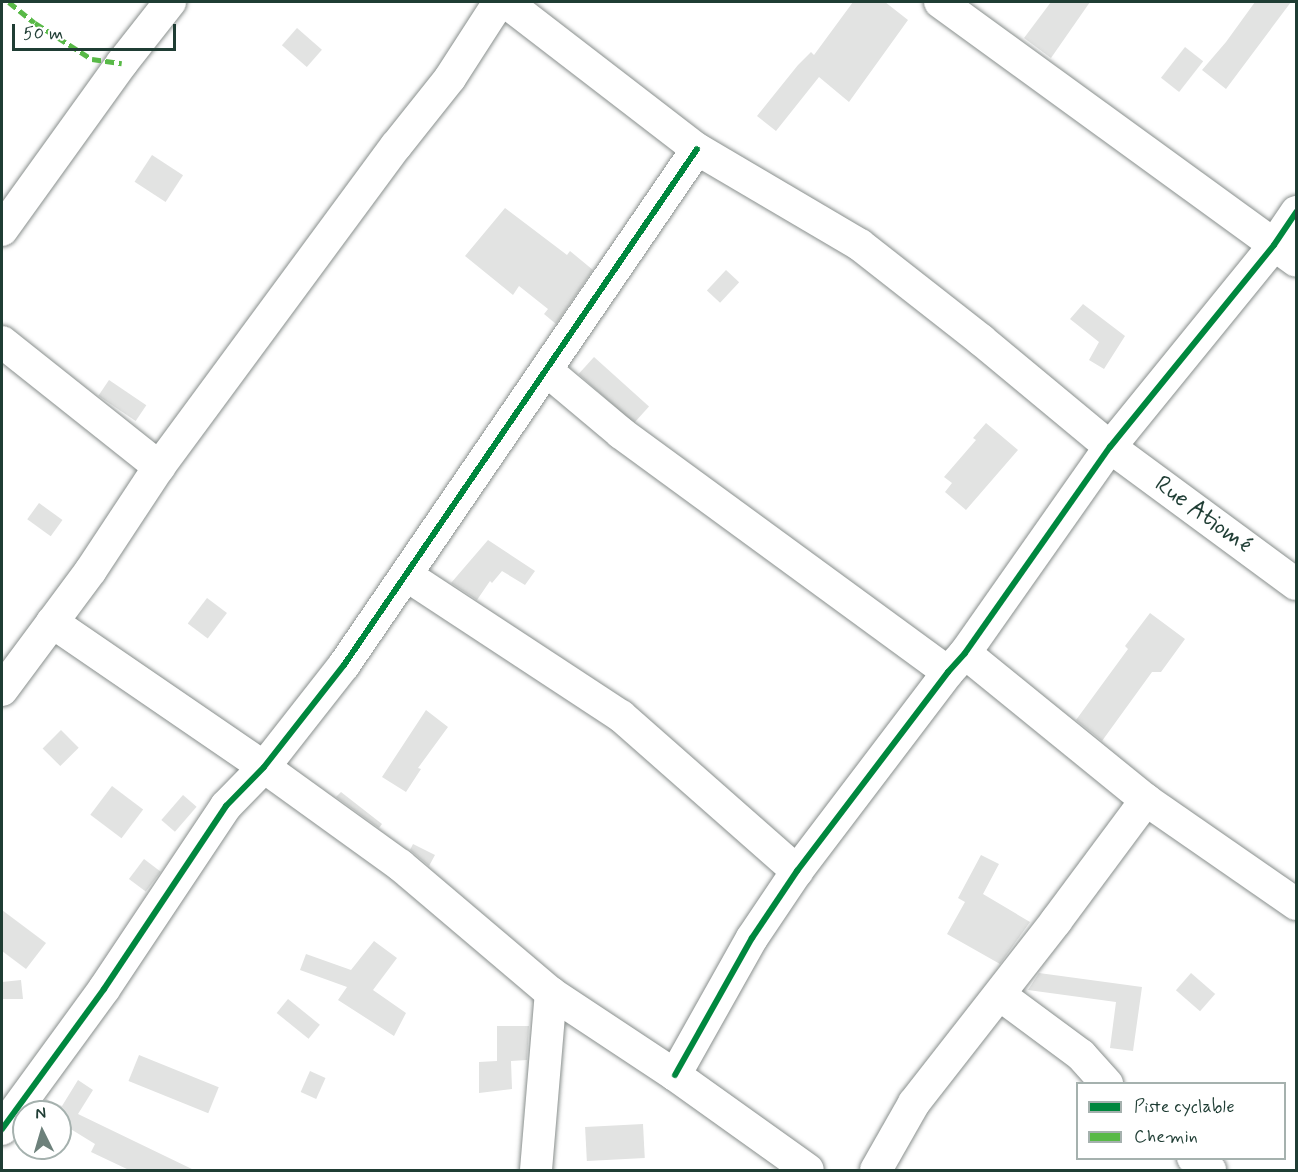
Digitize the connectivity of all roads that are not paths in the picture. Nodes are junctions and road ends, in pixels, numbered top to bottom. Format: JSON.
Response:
{"nodes":[{"id":1,"x":170,"y":2,"type":"edge"},
{"id":2,"x":500,"y":2,"type":"edge"},
{"id":3,"x":506,"y":2,"type":"edge"},
{"id":4,"x":940,"y":2,"type":"edge"},
{"id":5,"x":697,"y":148,"type":"junction"},
{"id":6,"x":1296,"y":212,"type":"edge"},
{"id":7,"x":2,"y":230,"type":"edge"},
{"id":8,"x":1285,"y":253,"type":"edge"},
{"id":9,"x":2,"y":342,"type":"edge"},
{"id":10,"x":546,"y":370,"type":"junction"},
{"id":11,"x":1110,"y":447,"type":"junction"},
{"id":12,"x":159,"y":467,"type":"junction"},
{"id":13,"x":406,"y":575,"type":"junction"},
{"id":14,"x":1296,"y":584,"type":"edge"},
{"id":15,"x":52,"y":622,"type":"junction"},
{"id":16,"x":956,"y":663,"type":"junction"},
{"id":17,"x":2,"y":690,"type":"edge"},
{"id":18,"x":264,"y":767,"type":"junction"},
{"id":19,"x":1146,"y":800,"type":"junction"},
{"id":20,"x":797,"y":871,"type":"junction"},
{"id":21,"x":1296,"y":904,"type":"edge"},
{"id":22,"x":551,"y":993,"type":"junction"},
{"id":23,"x":1000,"y":995,"type":"junction"},
{"id":24,"x":675,"y":1075,"type":"junction"},
{"id":25,"x":1106,"y":1082,"type":"edge"},
{"id":26,"x":2,"y":1129,"type":"edge"},
{"id":27,"x":1196,"y":1160,"type":"edge"},
{"id":28,"x":536,"y":1170,"type":"edge"},
{"id":29,"x":808,"y":1170,"type":"edge"},
{"id":30,"x":876,"y":1170,"type":"edge"},
{"id":31,"x":1210,"y":1170,"type":"edge"}],
"edges":[{"from":1,"to":7,"type":"street"},
{"from":2,"to":12,"type":"street"},
{"from":3,"to":5,"type":"street","name":"Rue Atiomé"},
{"from":4,"to":8,"type":"street"},
{"from":5,"to":10,"type":"street"},
{"from":5,"to":11,"type":"street","name":"Rue Atiomé"},
{"from":6,"to":8,"type":"street"},
{"from":8,"to":11,"type":"street"},
{"from":9,"to":12,"type":"street"},
{"from":10,"to":13,"type":"street"},
{"from":10,"to":16,"type":"street"},
{"from":11,"to":14,"type":"street","name":"Rue Atiomé"},
{"from":11,"to":16,"type":"street"},
{"from":12,"to":15,"type":"street"},
{"from":13,"to":18,"type":"street"},
{"from":13,"to":20,"type":"street"},
{"from":15,"to":17,"type":"street"},
{"from":15,"to":18,"type":"street"},
{"from":16,"to":19,"type":"street"},
{"from":16,"to":20,"type":"street"},
{"from":18,"to":22,"type":"street"},
{"from":18,"to":26,"type":"street"},
{"from":19,"to":21,"type":"street"},
{"from":19,"to":23,"type":"street"},
{"from":20,"to":24,"type":"street"},
{"from":22,"to":24,"type":"street"},
{"from":22,"to":28,"type":"street"},
{"from":23,"to":25,"type":"street"},
{"from":23,"to":30,"type":"street"},
{"from":24,"to":29,"type":"street"},
{"from":27,"to":31,"type":"street"}]}
